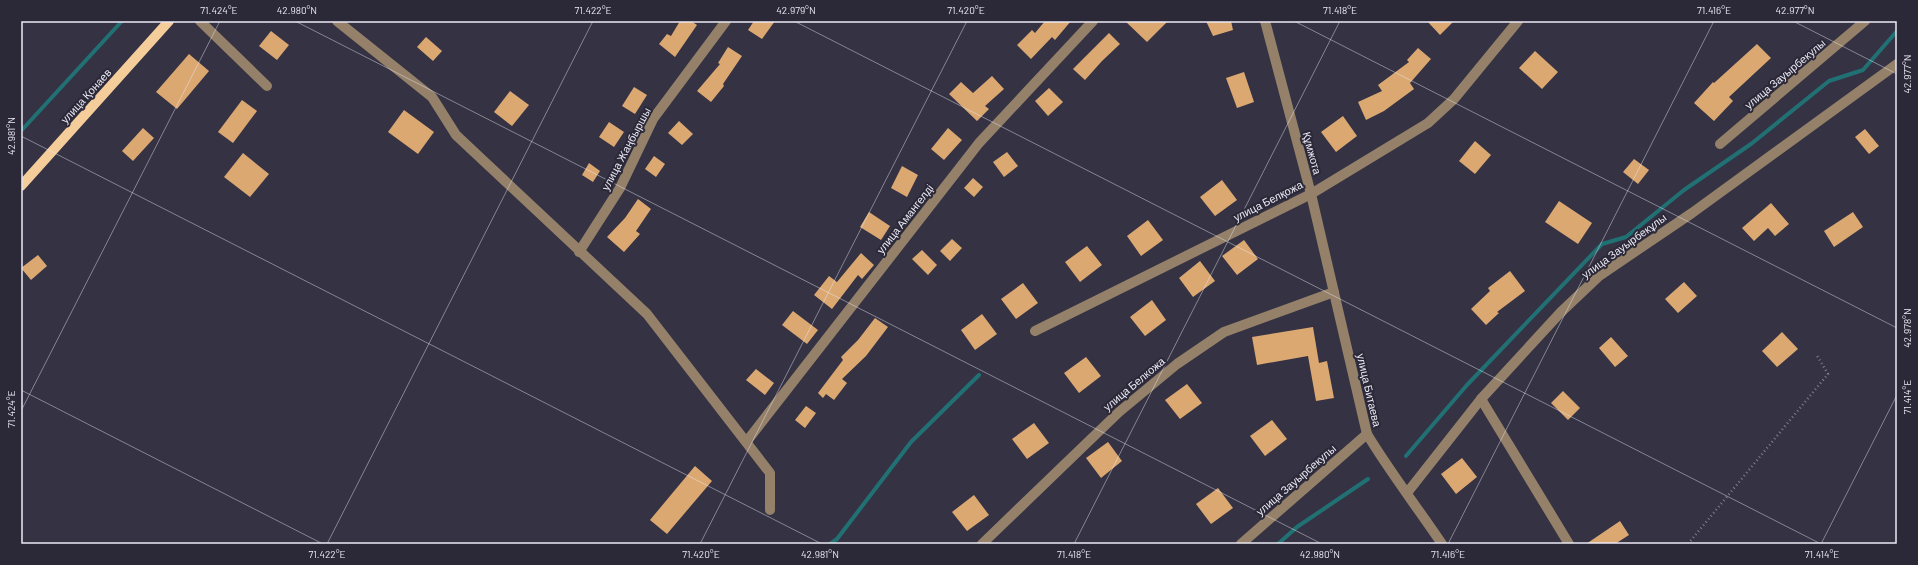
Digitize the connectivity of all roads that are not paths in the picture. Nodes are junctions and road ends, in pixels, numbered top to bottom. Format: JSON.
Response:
{"nodes":[{"id":1,"x":169,"y":21,"type":"edge"},
{"id":2,"x":200,"y":21,"type":"edge"},
{"id":3,"x":337,"y":21,"type":"edge"},
{"id":4,"x":726,"y":21,"type":"edge"},
{"id":5,"x":1093,"y":21,"type":"edge"},
{"id":6,"x":1265,"y":21,"type":"edge"},
{"id":7,"x":1518,"y":21,"type":"edge"},
{"id":8,"x":1865,"y":21,"type":"edge"},
{"id":9,"x":1897,"y":64,"type":"edge"},
{"id":10,"x":267,"y":86,"type":"dead end"},
{"id":11,"x":1720,"y":144,"type":"dead end"},
{"id":12,"x":21,"y":186,"type":"edge"},
{"id":13,"x":1311,"y":194,"type":"junction"},
{"id":14,"x":579,"y":252,"type":"junction"},
{"id":15,"x":1334,"y":292,"type":"junction"},
{"id":16,"x":1035,"y":331,"type":"dead end"},
{"id":17,"x":1480,"y":399,"type":"junction"},
{"id":18,"x":1367,"y":434,"type":"junction"},
{"id":19,"x":747,"y":441,"type":"junction"},
{"id":20,"x":1407,"y":493,"type":"junction"},
{"id":21,"x":770,"y":510,"type":"dead end"},
{"id":22,"x":982,"y":544,"type":"edge"},
{"id":23,"x":1241,"y":544,"type":"edge"},
{"id":24,"x":1442,"y":544,"type":"edge"},
{"id":25,"x":1569,"y":544,"type":"edge"}],
"edges":[{"from":1,"to":12,"type":"main road","name":"улица Қонаев"},
{"from":2,"to":10,"type":"street"},
{"from":3,"to":14,"type":"street"},
{"from":4,"to":14,"type":"street","name":"улица Жаңбыршы"},
{"from":5,"to":19,"type":"street","name":"улица Амангелді"},
{"from":6,"to":13,"type":"street","name":"Құмжота"},
{"from":7,"to":13,"type":"street","name":"улица Белқожа"},
{"from":8,"to":11,"type":"street","name":"улица Зауырбекулы"},
{"from":9,"to":17,"type":"street","name":"улица Зауырбекұлы"},
{"from":13,"to":15,"type":"street","name":"Құмжота"},
{"from":13,"to":16,"type":"street","name":"улица Белқожа"},
{"from":14,"to":19,"type":"street"},
{"from":15,"to":18,"type":"street","name":"улица Битаева"},
{"from":15,"to":22,"type":"street","name":"улица Белкожа"},
{"from":17,"to":20,"type":"street","name":"улица Зауырбекұлы"},
{"from":17,"to":25,"type":"street"},
{"from":18,"to":20,"type":"street","name":"улица Битаева"},
{"from":18,"to":23,"type":"street","name":"улица Зауырбекулы"},
{"from":19,"to":21,"type":"street"},
{"from":20,"to":24,"type":"street","name":"улица Битаева"}]}
